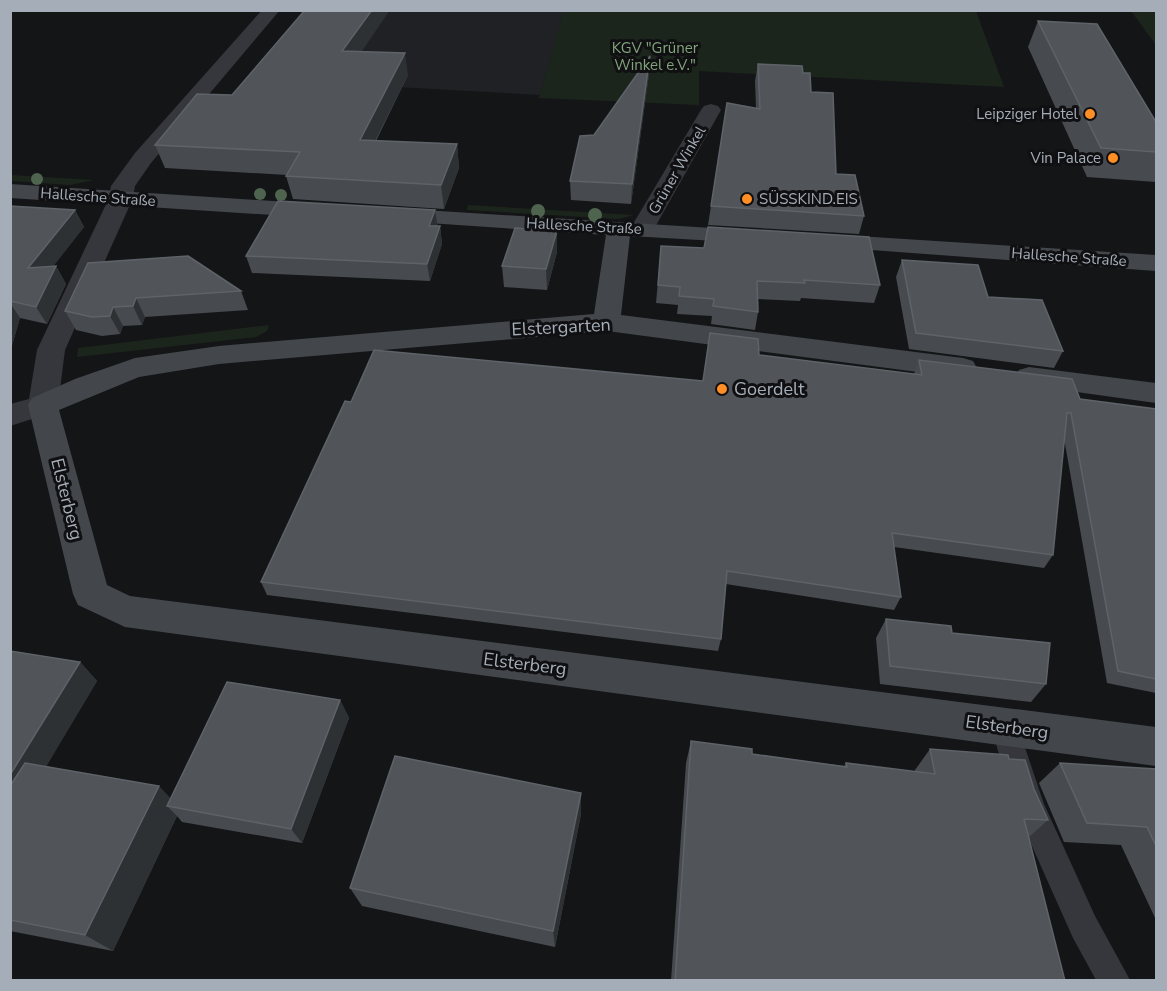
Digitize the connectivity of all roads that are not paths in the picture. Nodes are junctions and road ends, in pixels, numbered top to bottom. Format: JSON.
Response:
{"nodes":[{"id":1,"x":272,"y":10,"type":"edge"},
{"id":2,"x":711,"y":110,"type":"dead end"},
{"id":3,"x":10,"y":191,"type":"edge"},
{"id":4,"x":121,"y":198,"type":"junction"},
{"id":5,"x":338,"y":212,"type":"edge"},
{"id":6,"x":372,"y":214,"type":"edge"},
{"id":7,"x":631,"y":229,"type":"junction"},
{"id":8,"x":1156,"y":263,"type":"edge"},
{"id":9,"x":607,"y":322,"type":"junction"},
{"id":10,"x":1156,"y":393,"type":"edge"},
{"id":11,"x":27,"y":410,"type":"edge"},
{"id":12,"x":1005,"y":727,"type":"junction"},
{"id":13,"x":1156,"y":747,"type":"edge"},
{"id":14,"x":1114,"y":981,"type":"edge"}],
"edges":[{"from":1,"to":4,"type":"street"},
{"from":2,"to":7,"type":"street","name":"Grüner Winkel"},
{"from":3,"to":4,"type":"street","name":"Hallesche Straße"},
{"from":4,"to":5,"type":"street","name":"Hallesche Straße"},
{"from":4,"to":11,"type":"street"},
{"from":6,"to":7,"type":"street","name":"Hallesche Straße"},
{"from":7,"to":8,"type":"street","name":"Hallesche Straße"},
{"from":7,"to":9,"type":"street","name":"Grüner Winkel"},
{"from":9,"to":10,"type":"street","name":"Elstergarten"},
{"from":9,"to":11,"type":"street","name":"Elstergarten"},
{"from":11,"to":12,"type":"street","name":"Elsterberg"},
{"from":12,"to":13,"type":"street","name":"Elsterberg"},
{"from":12,"to":14,"type":"lane"}]}
